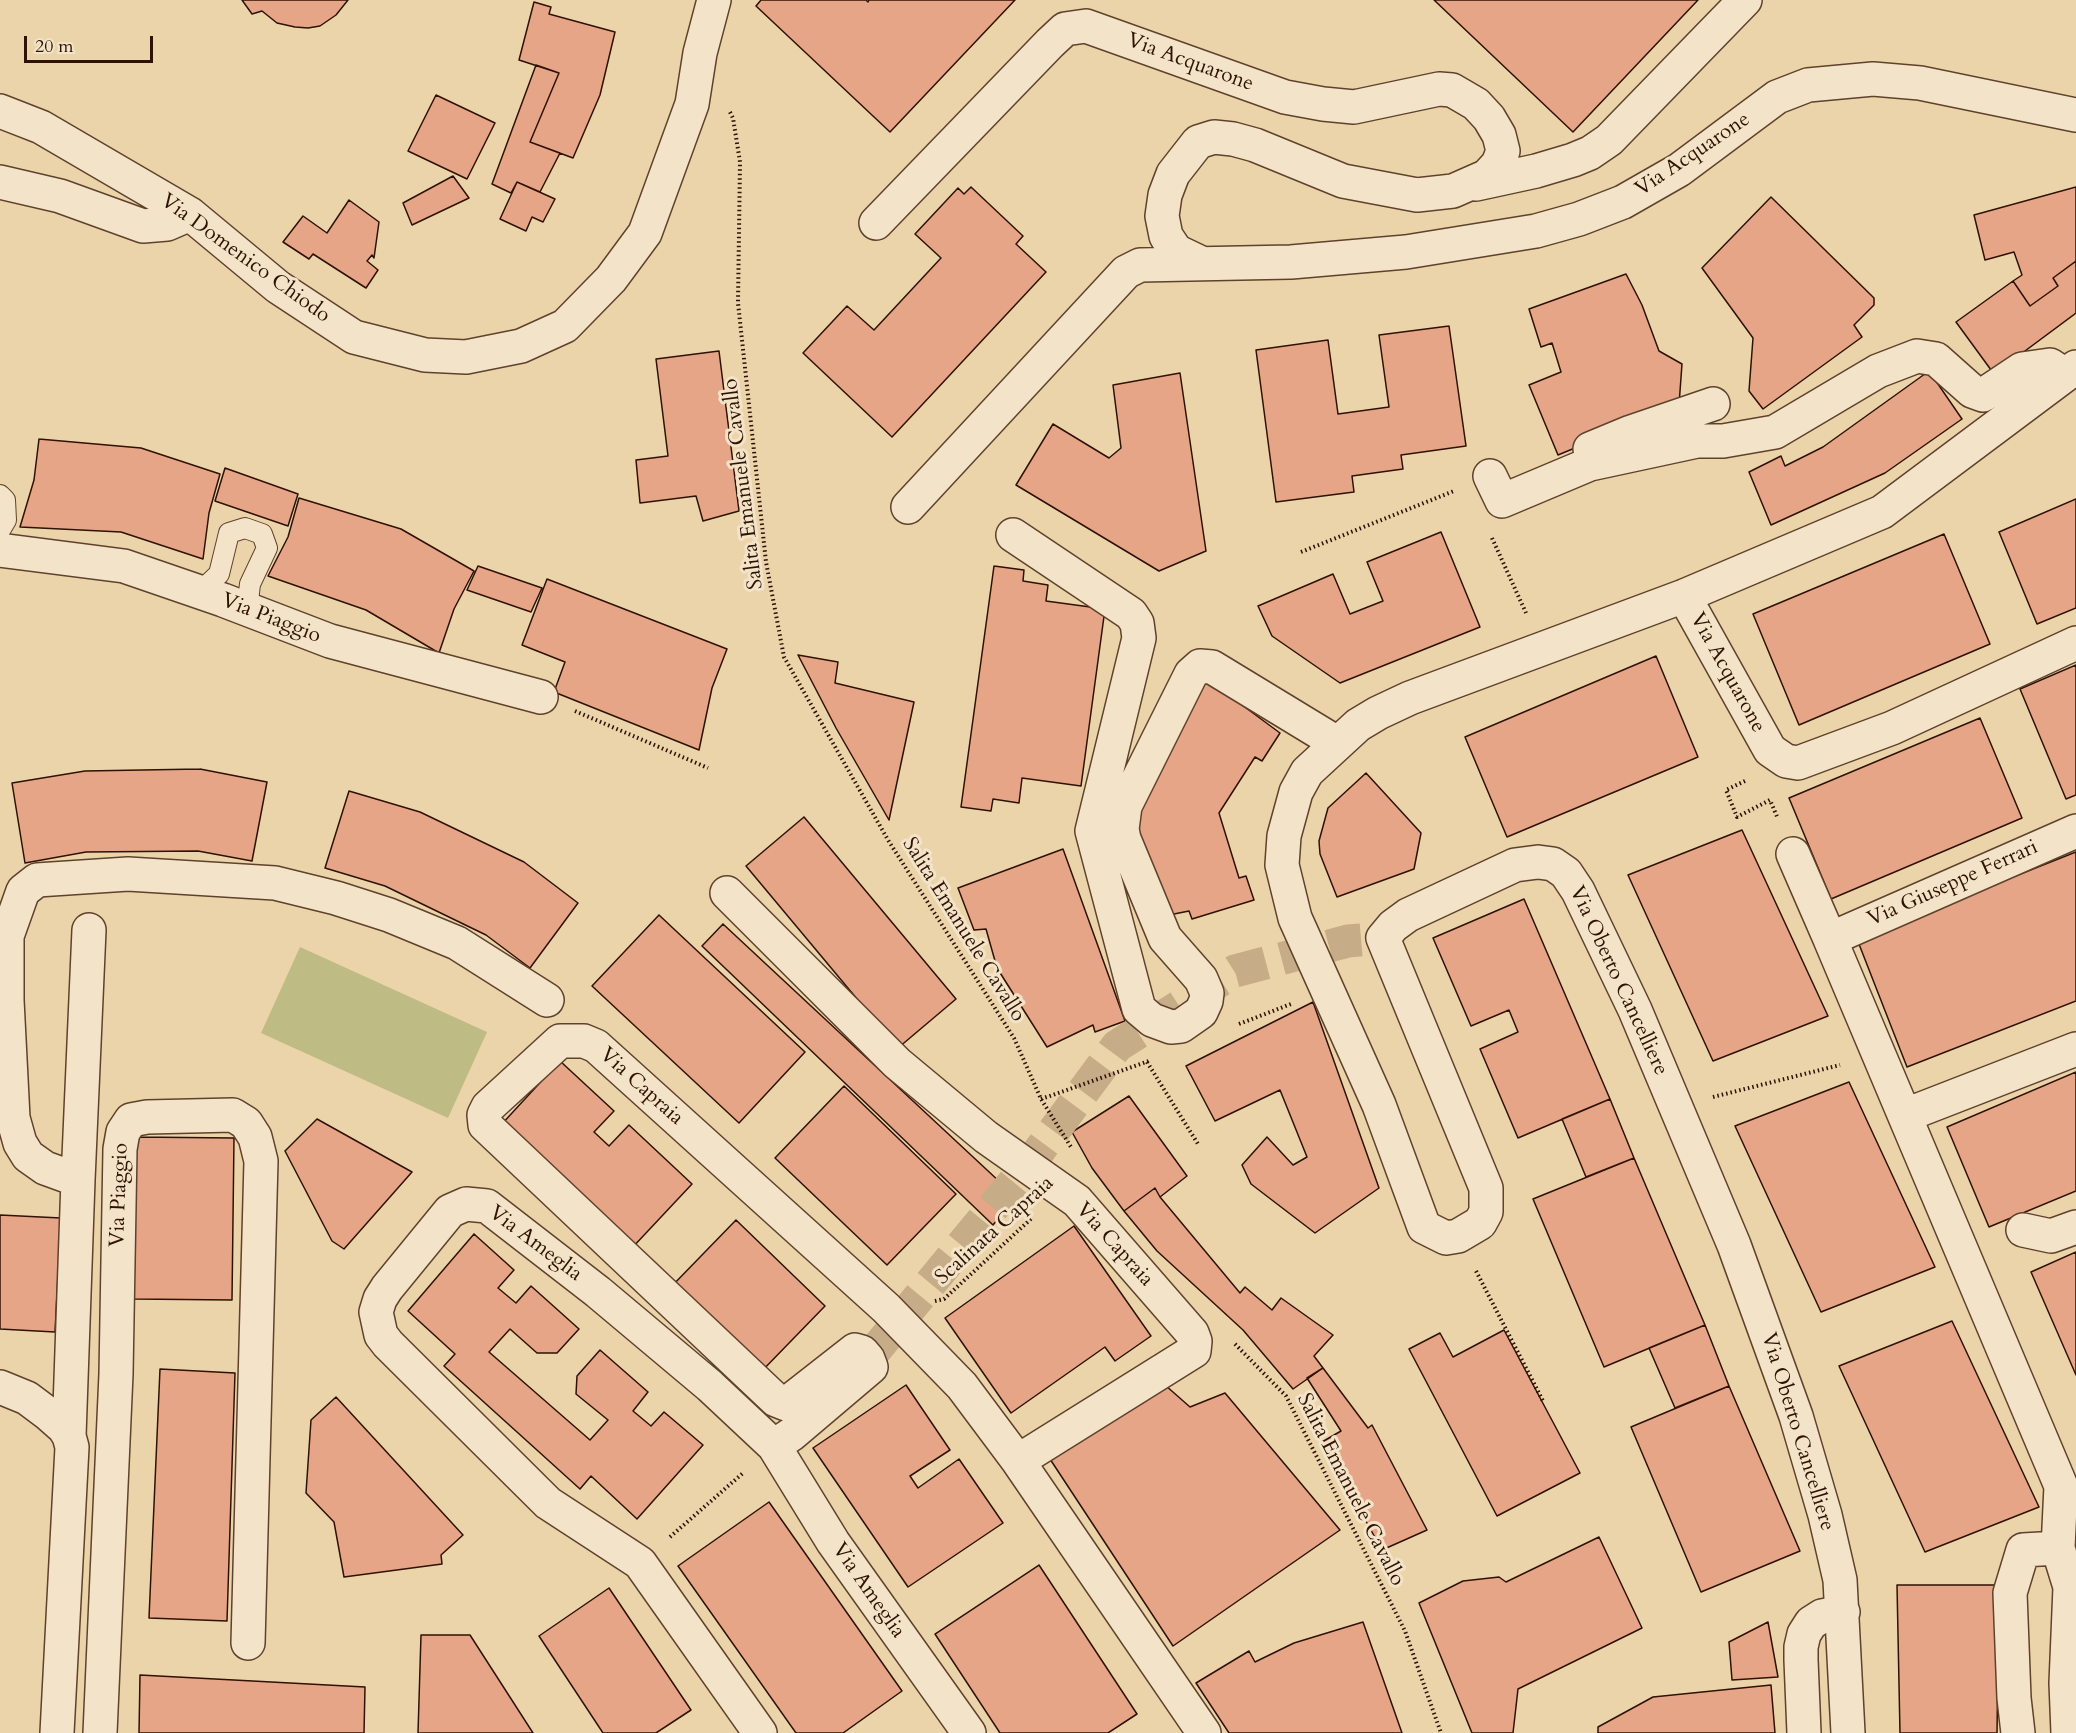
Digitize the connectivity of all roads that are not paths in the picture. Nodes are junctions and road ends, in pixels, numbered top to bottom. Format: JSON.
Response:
{"nodes":[{"id":1,"x":714,"y":0,"type":"edge"},
{"id":2,"x":1744,"y":0,"type":"edge"},
{"id":3,"x":0,"y":111,"type":"edge"},
{"id":4,"x":2076,"y":115,"type":"edge"},
{"id":5,"x":0,"y":182,"type":"edge"},
{"id":6,"x":1471,"y":185,"type":"junction"},
{"id":7,"x":190,"y":214,"type":"junction"},
{"id":8,"x":876,"y":223,"type":"dead end"},
{"id":9,"x":1199,"y":262,"type":"junction"},
{"id":10,"x":2070,"y":371,"type":"edge"},
{"id":11,"x":1713,"y":404,"type":"dead end"},
{"id":12,"x":1565,"y":474,"type":"junction"},
{"id":13,"x":1490,"y":476,"type":"dead end"},
{"id":14,"x":0,"y":495,"type":"edge"},
{"id":15,"x":908,"y":507,"type":"dead end"},
{"id":16,"x":0,"y":530,"type":"edge"},
{"id":17,"x":1012,"y":536,"type":"dead end"},
{"id":18,"x":0,"y":550,"type":"edge"},
{"id":19,"x":200,"y":592,"type":"junction"},
{"id":20,"x":1684,"y":596,"type":"junction"},
{"id":21,"x":247,"y":610,"type":"junction"},
{"id":22,"x":2076,"y":644,"type":"edge"},
{"id":23,"x":541,"y":697,"type":"road end"},
{"id":24,"x":1337,"y":743,"type":"junction"},
{"id":25,"x":2076,"y":831,"type":"edge"},
{"id":26,"x":1793,"y":854,"type":"road end"},
{"id":27,"x":727,"y":893,"type":"dead end"},
{"id":28,"x":89,"y":930,"type":"dead end"},
{"id":29,"x":1830,"y":939,"type":"junction"},
{"id":30,"x":546,"y":1000,"type":"dead end"},
{"id":31,"x":2076,"y":1049,"type":"edge"},
{"id":32,"x":1906,"y":1115,"type":"junction"},
{"id":33,"x":78,"y":1180,"type":"junction"},
{"id":34,"x":2076,"y":1227,"type":"edge"},
{"id":35,"x":2023,"y":1230,"type":"dead end"},
{"id":36,"x":0,"y":1386,"type":"edge"},
{"id":37,"x":69,"y":1436,"type":"junction"},
{"id":38,"x":774,"y":1446,"type":"junction"},
{"id":39,"x":1018,"y":1461,"type":"junction"},
{"id":40,"x":2058,"y":1548,"type":"junction"},
{"id":41,"x":1843,"y":1612,"type":"junction"},
{"id":42,"x":248,"y":1643,"type":"dead end"},
{"id":43,"x":57,"y":1733,"type":"edge"},
{"id":44,"x":100,"y":1733,"type":"edge"},
{"id":45,"x":760,"y":1733,"type":"edge"},
{"id":46,"x":969,"y":1733,"type":"edge"},
{"id":47,"x":1204,"y":1733,"type":"edge"},
{"id":48,"x":1804,"y":1733,"type":"edge"},
{"id":49,"x":1848,"y":1733,"type":"edge"},
{"id":50,"x":2018,"y":1733,"type":"edge"},
{"id":51,"x":2068,"y":1733,"type":"edge"}],
"edges":[{"from":1,"to":7,"type":"street","name":"Via Domenico Chiodo"},
{"from":2,"to":6,"type":"street","name":"Via Acquarone"},
{"from":3,"to":7,"type":"street","name":"Via Domenico Chiodo"},
{"from":4,"to":9,"type":"street","name":"Via Acquarone"},
{"from":5,"to":7,"type":"street"},
{"from":6,"to":8,"type":"street","name":"Via Acquarone"},
{"from":6,"to":9,"type":"street","name":"Via Acquarone"},
{"from":9,"to":15,"type":"street","name":"Via Acquarone"},
{"from":10,"to":12,"type":"street","name":"Via Acquarone"},
{"from":10,"to":20,"type":"street","name":"Via Acquarone"},
{"from":11,"to":12,"type":"street"},
{"from":12,"to":13,"type":"street","name":"Via Acquarone"},
{"from":14,"to":16,"type":"lane"},
{"from":17,"to":24,"type":"street"},
{"from":18,"to":19,"type":"street","name":"Via Piaggio"},
{"from":19,"to":21,"type":"street","name":"Via Piaggio"},
{"from":19,"to":21,"type":"lane"},
{"from":20,"to":22,"type":"street","name":"Via Acquarone"},
{"from":20,"to":24,"type":"street","name":"Via Oberto Cancelliere"},
{"from":21,"to":23,"type":"street","name":"Via Piaggio"},
{"from":24,"to":41,"type":"street","name":"Via Oberto Cancelliere"},
{"from":25,"to":29,"type":"street","name":"Via Giuseppe Ferrari"},
{"from":26,"to":29,"type":"street"},
{"from":27,"to":39,"type":"street","name":"Via Capraia"},
{"from":28,"to":33,"type":"street","name":"Via Piaggio"},
{"from":29,"to":32,"type":"street"},
{"from":30,"to":33,"type":"street","name":"Via Piaggio"},
{"from":31,"to":32,"type":"street"},
{"from":32,"to":40,"type":"street"},
{"from":33,"to":37,"type":"street","name":"Via Piaggio"},
{"from":34,"to":35,"type":"street"},
{"from":36,"to":37,"type":"street"},
{"from":37,"to":43,"type":"street","name":"Via Piaggio"},
{"from":38,"to":39,"type":"street","name":"Via Capraia"},
{"from":38,"to":45,"type":"street","name":"Via Ameglia"},
{"from":38,"to":46,"type":"street","name":"Via Ameglia"},
{"from":39,"to":47,"type":"street","name":"Via Capraia"},
{"from":40,"to":50,"type":"street"},
{"from":40,"to":51,"type":"street"},
{"from":41,"to":48,"type":"street"},
{"from":41,"to":49,"type":"street","name":"Via Oberto Cancelliere"},
{"from":42,"to":44,"type":"street","name":"Via Piaggio"}]}
